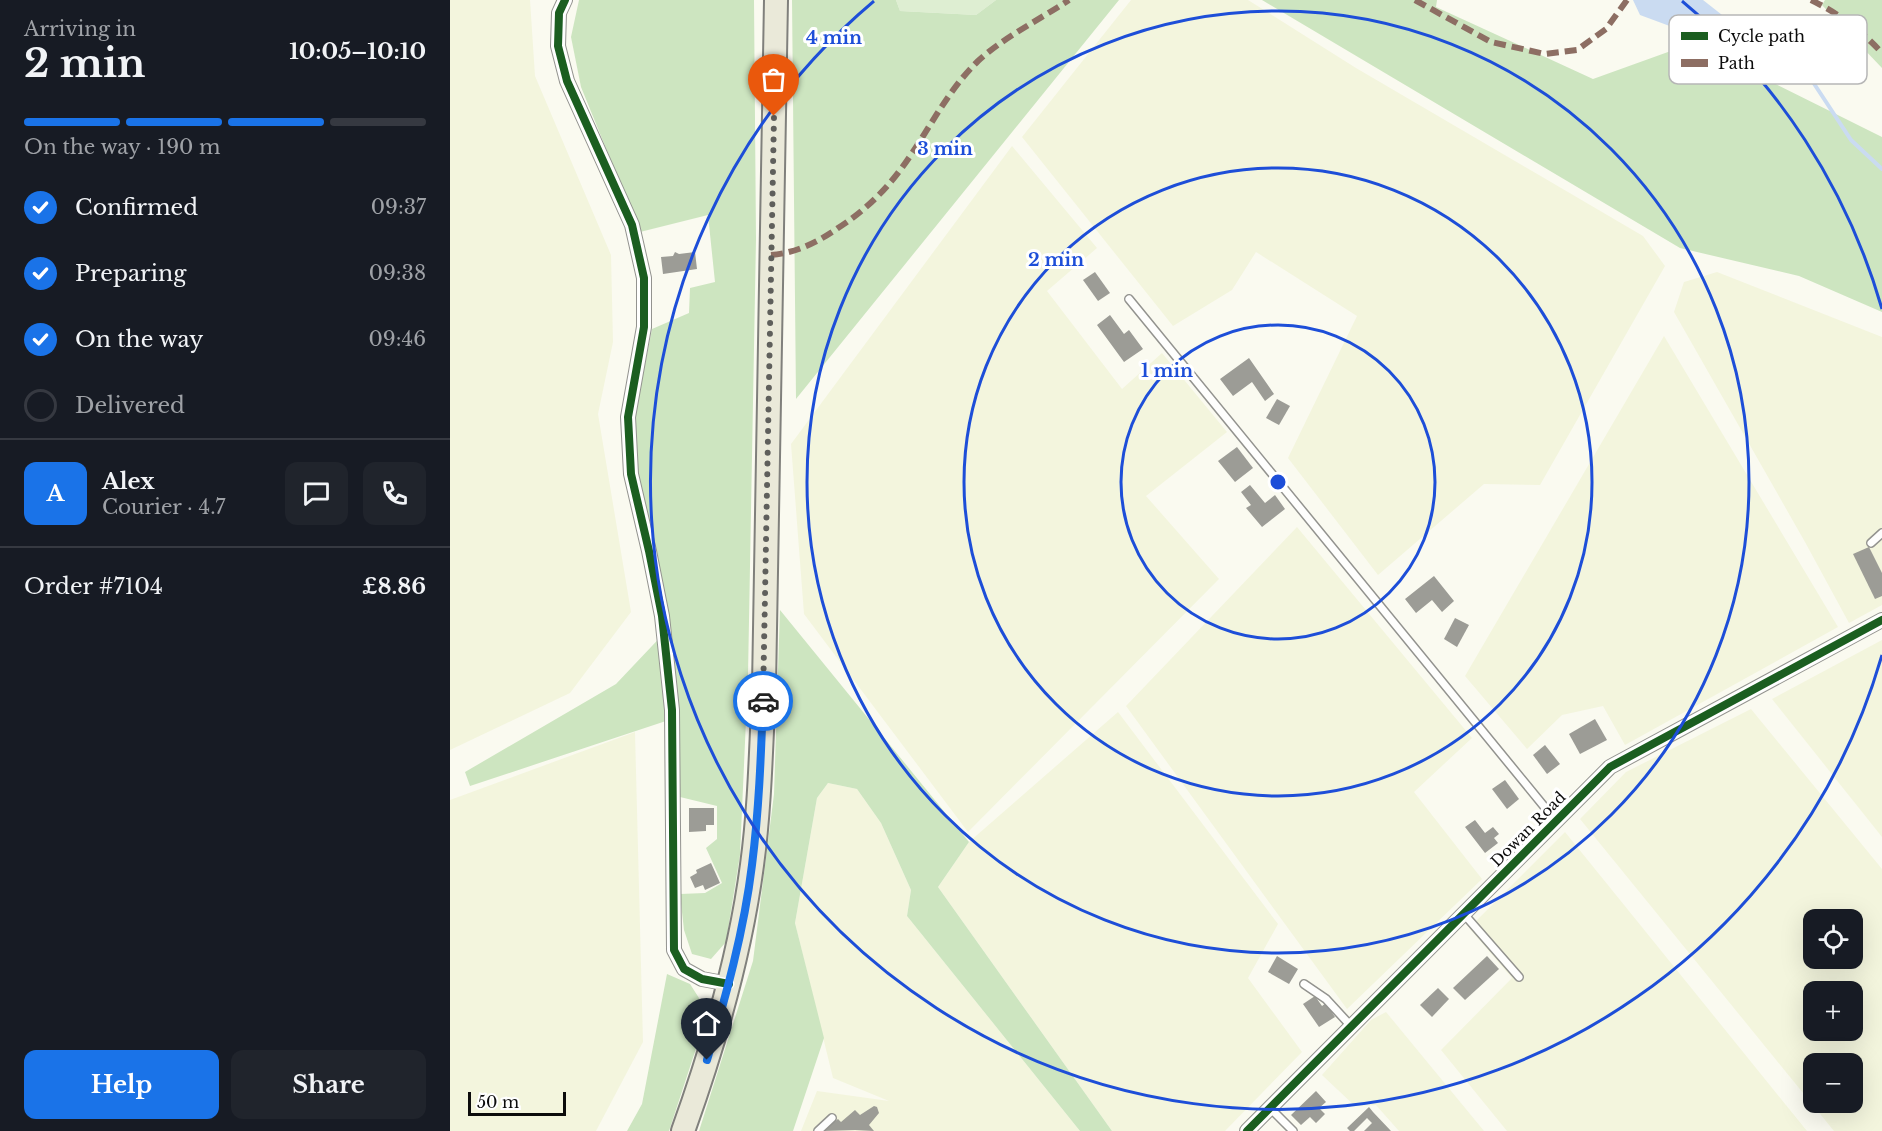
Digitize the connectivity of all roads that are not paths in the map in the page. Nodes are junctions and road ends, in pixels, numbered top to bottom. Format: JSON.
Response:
{"nodes":[{"id":1,"x":565,"y":0,"type":"edge"},
{"id":2,"x":776,"y":0,"type":"edge"},
{"id":3,"x":1129,"y":299,"type":"dead end"},
{"id":4,"x":1882,"y":533,"type":"edge"},
{"id":5,"x":1871,"y":543,"type":"dead end"},
{"id":6,"x":1882,"y":620,"type":"edge"},
{"id":7,"x":1556,"y":821,"type":"junction"},
{"id":8,"x":1463,"y":913,"type":"junction"},
{"id":9,"x":1519,"y":977,"type":"dead end"},
{"id":10,"x":729,"y":984,"type":"junction"},
{"id":11,"x":1305,"y":984,"type":"dead end"},
{"id":12,"x":1351,"y":1026,"type":"junction"},
{"id":13,"x":1270,"y":1108,"type":"junction"},
{"id":14,"x":832,"y":1118,"type":"dead end"},
{"id":15,"x":683,"y":1131,"type":"edge"},
{"id":16,"x":818,"y":1131,"type":"edge"},
{"id":17,"x":1247,"y":1131,"type":"edge"},
{"id":18,"x":1293,"y":1131,"type":"edge"}],
"edges":[{"from":1,"to":10,"type":"street"},
{"from":2,"to":10,"type":"main road"},
{"from":3,"to":7,"type":"lane"},
{"from":4,"to":5,"type":"lane"},
{"from":6,"to":7,"type":"street","name":"Dowan Road"},
{"from":7,"to":8,"type":"street","name":"Dowan Road"},
{"from":8,"to":9,"type":"lane"},
{"from":8,"to":12,"type":"street","name":"Dowan Road"},
{"from":10,"to":15,"type":"main road"},
{"from":11,"to":12,"type":"lane"},
{"from":12,"to":13,"type":"street","name":"Dowan Road"},
{"from":13,"to":17,"type":"street","name":"Dowan Road"},
{"from":13,"to":18,"type":"lane"},
{"from":14,"to":16,"type":"lane"}]}
